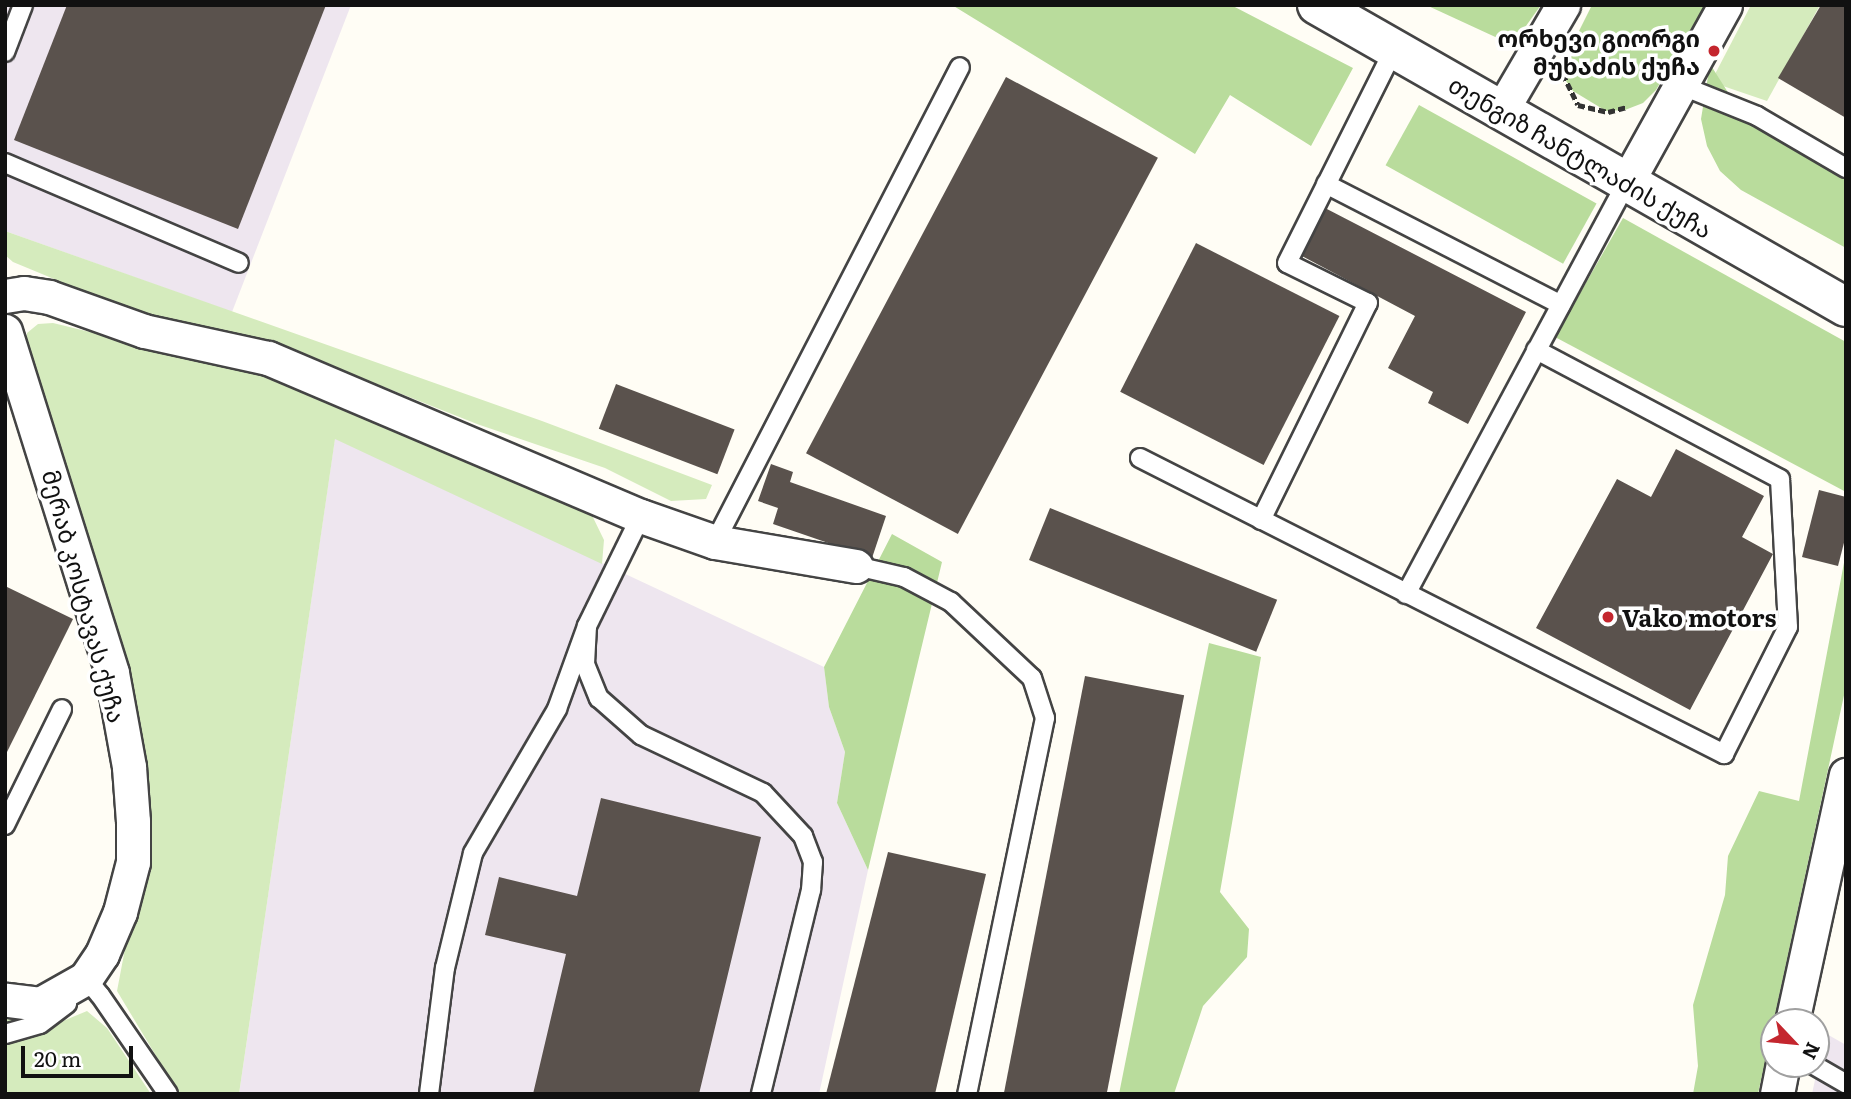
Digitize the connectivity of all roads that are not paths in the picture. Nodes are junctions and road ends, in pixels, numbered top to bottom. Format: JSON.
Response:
{"nodes":[{"id":1,"x":23,"y":5,"type":"edge"},
{"id":2,"x":1317,"y":5,"type":"edge"},
{"id":3,"x":1563,"y":5,"type":"edge"},
{"id":4,"x":1725,"y":5,"type":"edge"},
{"id":5,"x":1394,"y":50,"type":"junction"},
{"id":6,"x":5,"y":52,"type":"edge"},
{"id":7,"x":960,"y":67,"type":"dead end"},
{"id":8,"x":1680,"y":85,"type":"junction"},
{"id":9,"x":1501,"y":111,"type":"junction"},
{"id":10,"x":5,"y":163,"type":"edge"},
{"id":11,"x":1846,"y":168,"type":"edge"},
{"id":12,"x":1626,"y":182,"type":"junction"},
{"id":13,"x":1326,"y":184,"type":"junction"},
{"id":14,"x":239,"y":263,"type":"dead end"},
{"id":15,"x":5,"y":296,"type":"edge"},
{"id":16,"x":1561,"y":305,"type":"junction"},
{"id":17,"x":1846,"y":307,"type":"edge"},
{"id":18,"x":5,"y":331,"type":"edge"},
{"id":19,"x":1536,"y":350,"type":"junction"},
{"id":20,"x":1140,"y":458,"type":"dead end"},
{"id":21,"x":642,"y":516,"type":"junction"},
{"id":22,"x":1261,"y":520,"type":"junction"},
{"id":23,"x":715,"y":541,"type":"junction"},
{"id":24,"x":856,"y":566,"type":"joint"},
{"id":25,"x":1406,"y":594,"type":"junction"},
{"id":26,"x":587,"y":626,"type":"junction"},
{"id":27,"x":62,"y":709,"type":"dead end"},
{"id":28,"x":1846,"y":775,"type":"edge"},
{"id":29,"x":5,"y":825,"type":"edge"},
{"id":30,"x":86,"y":978,"type":"junction"},
{"id":31,"x":5,"y":1000,"type":"edge"},
{"id":32,"x":1795,"y":1008,"type":"edge"},
{"id":33,"x":5,"y":1034,"type":"edge"},
{"id":34,"x":1830,"y":1075,"type":"edge"},
{"id":35,"x":1846,"y":1084,"type":"edge"},
{"id":36,"x":168,"y":1094,"type":"edge"},
{"id":37,"x":429,"y":1094,"type":"edge"},
{"id":38,"x":761,"y":1094,"type":"edge"},
{"id":39,"x":967,"y":1094,"type":"edge"}],
"edges":[{"from":1,"to":6,"type":"lane"},
{"from":2,"to":5,"type":"street","name":"თენგიზ ჩანტლაძის ქუჩა"},
{"from":3,"to":9,"type":"street"},
{"from":4,"to":8,"type":"street"},
{"from":5,"to":9,"type":"street","name":"თენგიზ ჩანტლაძის ქუჩა"},
{"from":5,"to":13,"type":"lane"},
{"from":7,"to":23,"type":"lane"},
{"from":8,"to":11,"type":"lane"},
{"from":8,"to":12,"type":"street"},
{"from":9,"to":12,"type":"street","name":"თენგიზ ჩანტლაძის ქუჩა"},
{"from":10,"to":14,"type":"lane"},
{"from":12,"to":16,"type":"lane"},
{"from":12,"to":17,"type":"street","name":"თენგიზ ჩანტლაძის ქუჩა"},
{"from":13,"to":16,"type":"lane"},
{"from":13,"to":22,"type":"lane"},
{"from":15,"to":21,"type":"street"},
{"from":16,"to":19,"type":"lane"},
{"from":18,"to":30,"type":"street","name":"მერაბ კოსტავას ქუჩა"},
{"from":19,"to":25,"type":"lane"},
{"from":19,"to":25,"type":"lane"},
{"from":20,"to":22,"type":"lane"},
{"from":21,"to":23,"type":"street"},
{"from":21,"to":26,"type":"lane"},
{"from":22,"to":25,"type":"lane"},
{"from":23,"to":24,"type":"street"},
{"from":24,"to":39,"type":"lane"},
{"from":26,"to":37,"type":"lane"},
{"from":26,"to":38,"type":"lane"},
{"from":27,"to":29,"type":"lane"},
{"from":28,"to":32,"type":"street"},
{"from":30,"to":31,"type":"street","name":"მერაბ კოსტავას ქუჩა"},
{"from":30,"to":33,"type":"lane"},
{"from":30,"to":36,"type":"lane"},
{"from":34,"to":35,"type":"lane"}]}
